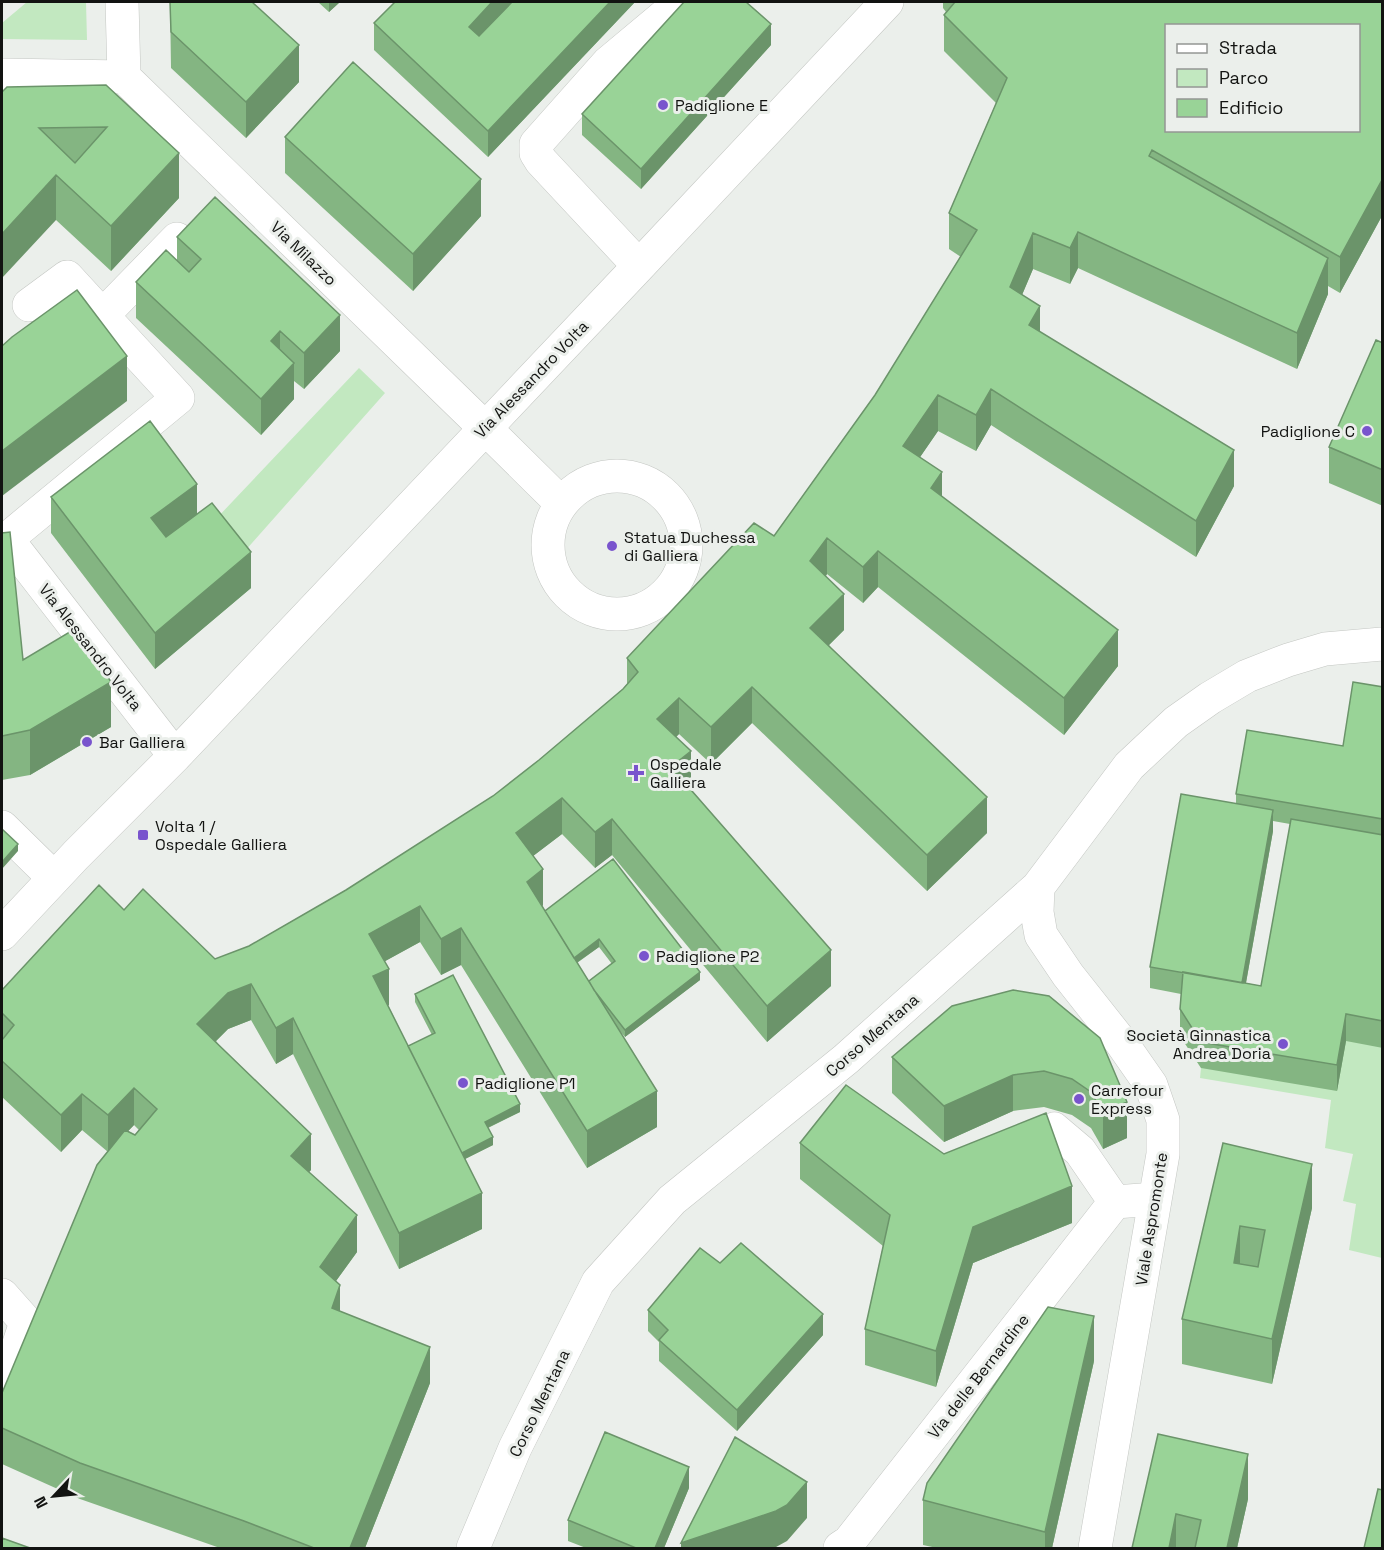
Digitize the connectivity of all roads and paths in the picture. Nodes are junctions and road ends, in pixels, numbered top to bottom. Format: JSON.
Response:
{"nodes":[{"id":1,"x":122,"y":2,"type":"edge"},
{"id":2,"x":681,"y":2,"type":"edge"},
{"id":3,"x":873,"y":5,"type":"edge"},
{"id":4,"x":2,"y":75,"type":"edge"},
{"id":5,"x":124,"y":77,"type":"junction"},
{"id":6,"x":177,"y":239,"type":"edge"},
{"id":7,"x":639,"y":266,"type":"junction"},
{"id":8,"x":29,"y":305,"type":"dead end"},
{"id":9,"x":102,"y":316,"type":"junction"},
{"id":10,"x":485,"y":428,"type":"junction"},
{"id":11,"x":561,"y":504,"type":"junction"},
{"id":12,"x":4,"y":539,"type":"edge"},
{"id":13,"x":1383,"y":644,"type":"edge"},
{"id":14,"x":175,"y":756,"type":"junction"},
{"id":15,"x":2,"y":826,"type":"edge"},
{"id":16,"x":54,"y":878,"type":"junction"},
{"id":17,"x":1038,"y":887,"type":"junction"},
{"id":18,"x":2,"y":934,"type":"edge"},
{"id":19,"x":980,"y":1159,"type":"edge"},
{"id":20,"x":1155,"y":1198,"type":"junction"},
{"id":21,"x":1115,"y":1202,"type":"junction"},
{"id":22,"x":2,"y":1295,"type":"edge"},
{"id":23,"x":2,"y":1396,"type":"edge"},
{"id":24,"x":854,"y":1546,"type":"edge"},
{"id":25,"x":473,"y":1548,"type":"edge"},
{"id":26,"x":1095,"y":1548,"type":"edge"}],
"edges":[{"from":1,"to":5,"type":"street"},
{"from":2,"to":7,"type":"street"},
{"from":3,"to":7,"type":"street","name":"Via Alessandro Volta"},
{"from":4,"to":5,"type":"street"},
{"from":5,"to":10,"type":"street","name":"Via Milazzo"},
{"from":6,"to":9,"type":"street"},
{"from":7,"to":10,"type":"street","name":"Via Alessandro Volta"},
{"from":8,"to":9,"type":"street","name":"Via Alessandro Volta"},
{"from":9,"to":12,"type":"street","name":"Via Alessandro Volta"},
{"from":10,"to":11,"type":"street","name":"Via Milazzo"},
{"from":10,"to":14,"type":"street","name":"Via Alessandro Volta"},
{"from":11,"to":11,"type":"street"},
{"from":12,"to":14,"type":"street","name":"Via Alessandro Volta"},
{"from":13,"to":17,"type":"street","name":"Corso Mentana"},
{"from":14,"to":16,"type":"street","name":"Via Alessandro Volta"},
{"from":15,"to":16,"type":"street"},
{"from":16,"to":18,"type":"street","name":"Via Alessandro Volta"},
{"from":17,"to":20,"type":"street","name":"Viale Aspromonte"},
{"from":17,"to":25,"type":"street","name":"Corso Mentana"},
{"from":19,"to":21,"type":"street"},
{"from":20,"to":21,"type":"street"},
{"from":20,"to":26,"type":"street","name":"Viale Aspromonte"},
{"from":21,"to":24,"type":"street","name":"Via delle Bernardine"},
{"from":22,"to":23,"type":"street"}]}
